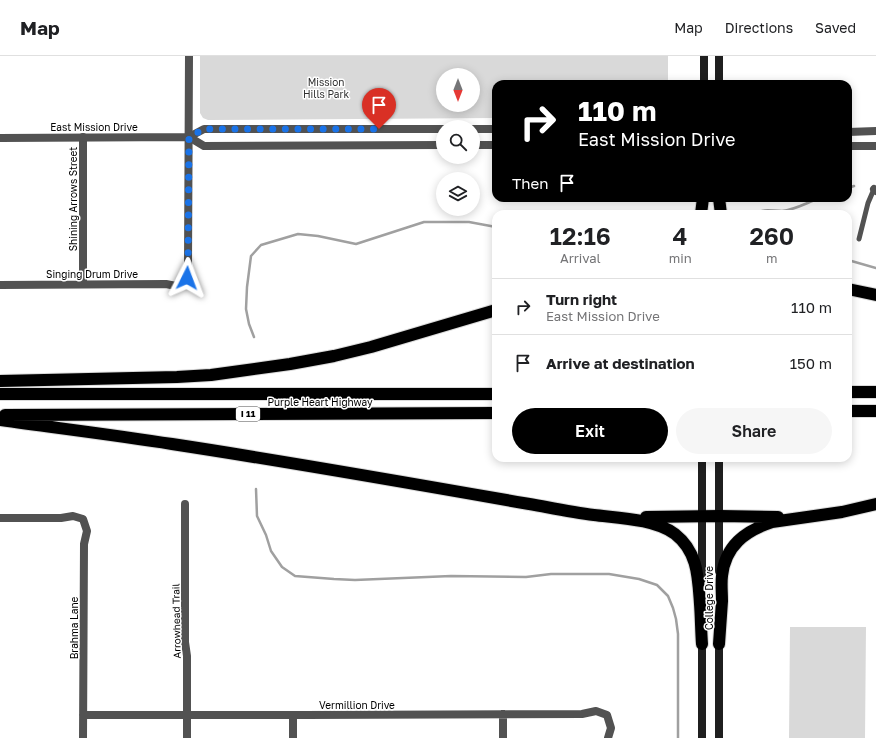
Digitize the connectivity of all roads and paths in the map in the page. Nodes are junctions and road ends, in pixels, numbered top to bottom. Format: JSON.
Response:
{"nodes":[{"id":1,"x":189,"y":56,"type":"edge"},
{"id":2,"x":704,"y":56,"type":"edge"},
{"id":3,"x":719,"y":56,"type":"edge"},
{"id":4,"x":704,"y":80,"type":"edge"},
{"id":5,"x":719,"y":80,"type":"edge"},
{"id":6,"x":436,"y":129,"type":"edge"},
{"id":7,"x":480,"y":129,"type":"edge"},
{"id":8,"x":492,"y":129,"type":"edge"},
{"id":9,"x":876,"y":131,"type":"edge"},
{"id":10,"x":852,"y":132,"type":"edge"},
{"id":11,"x":83,"y":137,"type":"junction"},
{"id":12,"x":189,"y":137,"type":"junction"},
{"id":13,"x":0,"y":138,"type":"edge"},
{"id":14,"x":436,"y":145,"type":"edge"},
{"id":15,"x":480,"y":145,"type":"edge"},
{"id":16,"x":492,"y":145,"type":"edge"},
{"id":17,"x":876,"y":146,"type":"edge"},
{"id":18,"x":852,"y":148,"type":"edge"},
{"id":19,"x":875,"y":190,"type":"edge"},
{"id":20,"x":859,"y":239,"type":"dead end"},
{"id":21,"x":83,"y":284,"type":"junction"},
{"id":22,"x":0,"y":285,"type":"edge"},
{"id":23,"x":852,"y":290,"type":"edge"},
{"id":24,"x":876,"y":295,"type":"edge"},
{"id":25,"x":492,"y":311,"type":"edge"},
{"id":26,"x":0,"y":381,"type":"edge"},
{"id":27,"x":852,"y":392,"type":"edge"},
{"id":28,"x":876,"y":392,"type":"edge"},
{"id":29,"x":0,"y":394,"type":"edge"},
{"id":30,"x":492,"y":394,"type":"edge"},
{"id":31,"x":876,"y":411,"type":"edge"},
{"id":32,"x":852,"y":412,"type":"edge"},
{"id":33,"x":492,"y":413,"type":"edge"},
{"id":34,"x":0,"y":415,"type":"edge"},
{"id":35,"x":0,"y":420,"type":"edge"},
{"id":36,"x":702,"y":462,"type":"edge"},
{"id":37,"x":719,"y":462,"type":"edge"},
{"id":38,"x":185,"y":504,"type":"dead end"},
{"id":39,"x":876,"y":504,"type":"edge"},
{"id":40,"x":702,"y":516,"type":"junction"},
{"id":41,"x":720,"y":516,"type":"junction"},
{"id":42,"x":813,"y":516,"type":"junction"},
{"id":43,"x":611,"y":517,"type":"junction"},
{"id":44,"x":0,"y":518,"type":"edge"},
{"id":45,"x":702,"y":644,"type":"junction"},
{"id":46,"x":719,"y":644,"type":"junction"},
{"id":47,"x":503,"y":714,"type":"junction"},
{"id":48,"x":83,"y":715,"type":"junction"},
{"id":49,"x":187,"y":715,"type":"junction"},
{"id":50,"x":293,"y":715,"type":"junction"},
{"id":51,"x":83,"y":738,"type":"edge"},
{"id":52,"x":187,"y":738,"type":"edge"},
{"id":53,"x":293,"y":738,"type":"edge"},
{"id":54,"x":503,"y":738,"type":"edge"},
{"id":55,"x":608,"y":738,"type":"edge"},
{"id":56,"x":702,"y":738,"type":"edge"},
{"id":57,"x":719,"y":738,"type":"edge"}],
"edges":[{"from":1,"to":12,"type":"street"},
{"from":2,"to":4,"type":"main road"},
{"from":3,"to":5,"type":"main road"},
{"from":6,"to":12,"type":"street","name":"East Mission Drive"},
{"from":7,"to":8,"type":"street"},
{"from":9,"to":10,"type":"street"},
{"from":11,"to":12,"type":"street","name":"East Mission Drive"},
{"from":11,"to":13,"type":"street","name":"East Mission Drive"},
{"from":11,"to":21,"type":"street","name":"Shining Arrows Street"},
{"from":12,"to":14,"type":"street","name":"East Mission Drive"},
{"from":12,"to":21,"type":"street","name":"Singing Drum Drive"},
{"from":15,"to":16,"type":"street"},
{"from":17,"to":18,"type":"street"},
{"from":19,"to":20,"type":"lane"},
{"from":21,"to":22,"type":"street","name":"Singing Drum Drive"},
{"from":23,"to":24,"type":"highway"},
{"from":25,"to":26,"type":"highway"},
{"from":27,"to":28,"type":"highway"},
{"from":29,"to":30,"type":"highway","name":"Purple Heart Highway","number":"I 11"},
{"from":31,"to":32,"type":"highway"},
{"from":33,"to":34,"type":"highway","name":"Purple Heart Highway","number":"I 11"},
{"from":35,"to":43,"type":"highway"},
{"from":36,"to":40,"type":"main road","name":"College Drive"},
{"from":37,"to":41,"type":"main road","name":"College Drive"},
{"from":38,"to":49,"type":"street","name":"Arrowhead Trail"},
{"from":39,"to":42,"type":"highway"},
{"from":40,"to":41,"type":"highway"},
{"from":40,"to":43,"type":"highway"},
{"from":40,"to":45,"type":"main road","name":"College Drive"},
{"from":41,"to":42,"type":"highway"},
{"from":41,"to":46,"type":"main road","name":"College Drive"},
{"from":42,"to":46,"type":"highway"},
{"from":43,"to":45,"type":"highway"},
{"from":44,"to":48,"type":"street","name":"Brahma Lane"},
{"from":45,"to":56,"type":"main road","name":"College Drive"},
{"from":46,"to":57,"type":"main road","name":"College Drive"},
{"from":47,"to":50,"type":"street","name":"Vermillion Drive"},
{"from":47,"to":54,"type":"street"},
{"from":47,"to":55,"type":"street","name":"Vermillion Drive"},
{"from":48,"to":49,"type":"street","name":"Vermillion Drive"},
{"from":48,"to":51,"type":"street","name":"Brahma Lane"},
{"from":49,"to":50,"type":"street","name":"Vermillion Drive"},
{"from":49,"to":52,"type":"street","name":"Arrowhead Trail"},
{"from":50,"to":53,"type":"street"}]}
